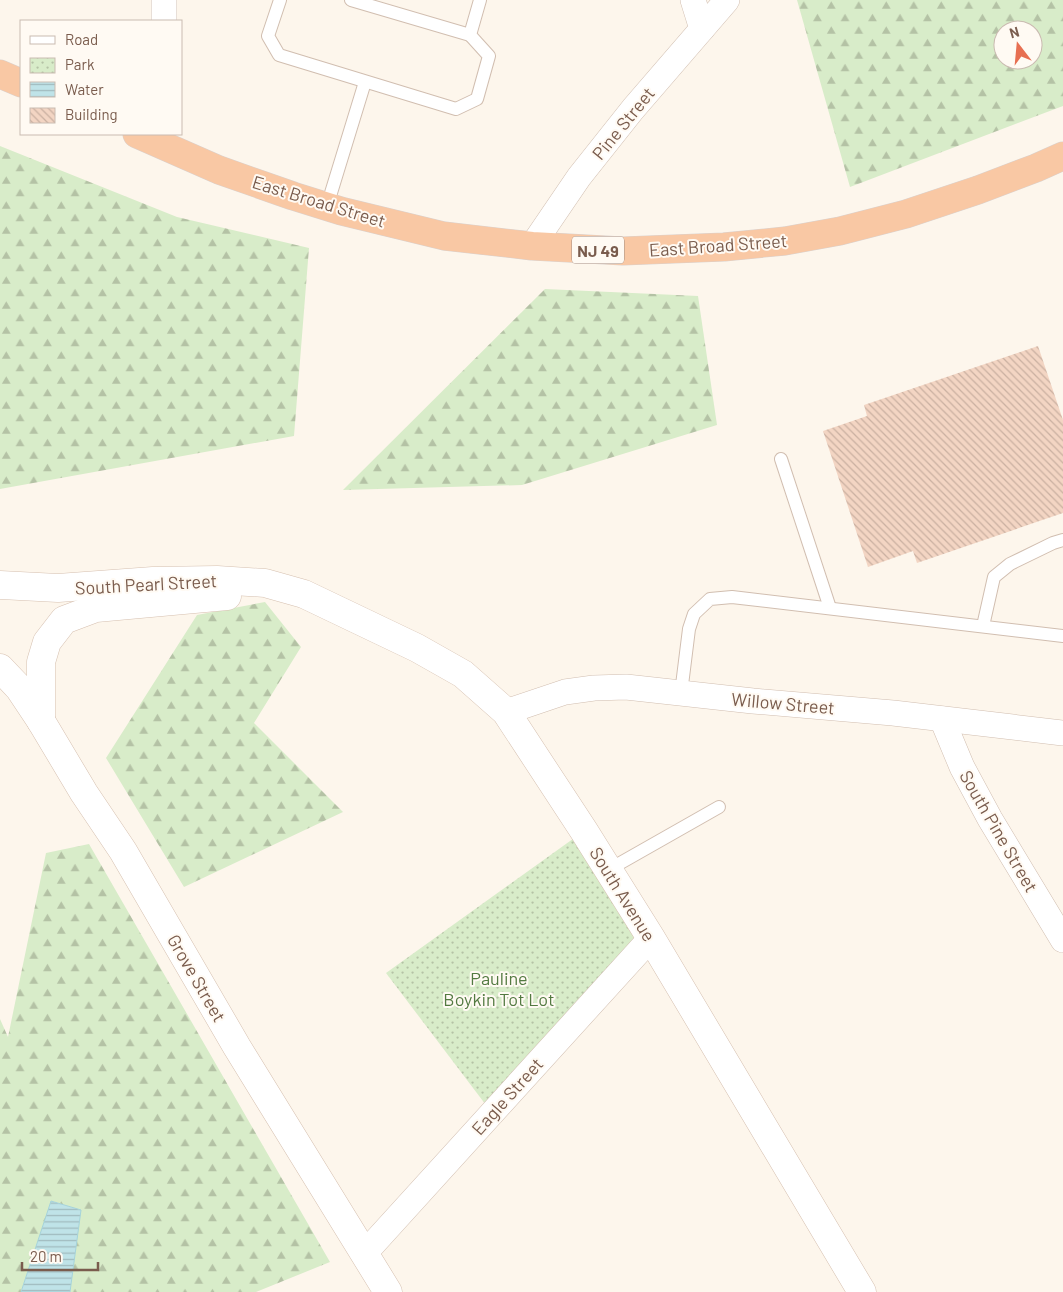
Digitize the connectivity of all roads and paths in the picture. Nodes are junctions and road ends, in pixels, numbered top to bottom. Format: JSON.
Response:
{"nodes":[{"id":1,"x":164,"y":0,"type":"edge"},
{"id":2,"x":280,"y":0,"type":"edge"},
{"id":3,"x":351,"y":0,"type":"edge"},
{"id":4,"x":480,"y":0,"type":"edge"},
{"id":5,"x":693,"y":0,"type":"edge"},
{"id":6,"x":727,"y":0,"type":"edge"},
{"id":7,"x":164,"y":20,"type":"edge"},
{"id":8,"x":702,"y":29,"type":"junction"},
{"id":9,"x":470,"y":35,"type":"junction"},
{"id":10,"x":0,"y":74,"type":"edge"},
{"id":11,"x":365,"y":82,"type":"junction"},
{"id":12,"x":20,"y":83,"type":"edge"},
{"id":13,"x":139,"y":135,"type":"edge"},
{"id":14,"x":1063,"y":156,"type":"edge"},
{"id":15,"x":327,"y":206,"type":"junction"},
{"id":16,"x":532,"y":246,"type":"junction"},
{"id":17,"x":781,"y":459,"type":"dead end"},
{"id":18,"x":1063,"y":540,"type":"edge"},
{"id":19,"x":0,"y":585,"type":"edge"},
{"id":20,"x":291,"y":590,"type":"junction"},
{"id":21,"x":830,"y":608,"type":"junction"},
{"id":22,"x":983,"y":626,"type":"junction"},
{"id":23,"x":1063,"y":636,"type":"edge"},
{"id":24,"x":0,"y":668,"type":"edge"},
{"id":25,"x":682,"y":693,"type":"junction"},
{"id":26,"x":506,"y":712,"type":"junction"},
{"id":27,"x":942,"y":719,"type":"junction"},
{"id":28,"x":41,"y":721,"type":"junction"},
{"id":29,"x":1063,"y":733,"type":"edge"},
{"id":30,"x":719,"y":807,"type":"dead end"},
{"id":31,"x":608,"y":870,"type":"junction"},
{"id":32,"x":650,"y":938,"type":"junction"},
{"id":33,"x":1063,"y":940,"type":"edge"},
{"id":34,"x":364,"y":1254,"type":"junction"},
{"id":35,"x":388,"y":1292,"type":"edge"},
{"id":36,"x":862,"y":1292,"type":"edge"}],
"edges":[{"from":1,"to":7,"type":"street"},
{"from":2,"to":11,"type":"lane"},
{"from":3,"to":9,"type":"lane"},
{"from":4,"to":9,"type":"lane"},
{"from":5,"to":8,"type":"street"},
{"from":6,"to":8,"type":"street","name":"Pine Street"},
{"from":8,"to":16,"type":"street","name":"Pine Street"},
{"from":9,"to":11,"type":"lane"},
{"from":10,"to":12,"type":"highway"},
{"from":11,"to":15,"type":"lane"},
{"from":13,"to":15,"type":"highway","name":"East Broad Street","number":"NJ 49"},
{"from":14,"to":16,"type":"highway","name":"East Broad Street","number":"NJ 49"},
{"from":15,"to":16,"type":"highway","name":"East Broad Street","number":"NJ 49"},
{"from":17,"to":21,"type":"lane"},
{"from":18,"to":22,"type":"lane"},
{"from":19,"to":20,"type":"main road","name":"South Pearl Street"},
{"from":20,"to":26,"type":"main road","name":"South Avenue"},
{"from":20,"to":28,"type":"main road"},
{"from":21,"to":22,"type":"lane"},
{"from":21,"to":25,"type":"lane"},
{"from":22,"to":23,"type":"lane"},
{"from":24,"to":28,"type":"main road","name":"Grove Street"},
{"from":25,"to":26,"type":"street","name":"Willow Street"},
{"from":25,"to":27,"type":"street","name":"Willow Street"},
{"from":26,"to":31,"type":"main road","name":"South Avenue"},
{"from":27,"to":29,"type":"street","name":"Willow Street"},
{"from":27,"to":33,"type":"street","name":"South Pine Street"},
{"from":28,"to":34,"type":"main road","name":"Grove Street"},
{"from":30,"to":31,"type":"lane"},
{"from":31,"to":32,"type":"main road","name":"South Avenue"},
{"from":32,"to":34,"type":"street","name":"Eagle Street"},
{"from":32,"to":36,"type":"main road","name":"South Avenue"},
{"from":34,"to":35,"type":"main road","name":"Grove Street"}]}
